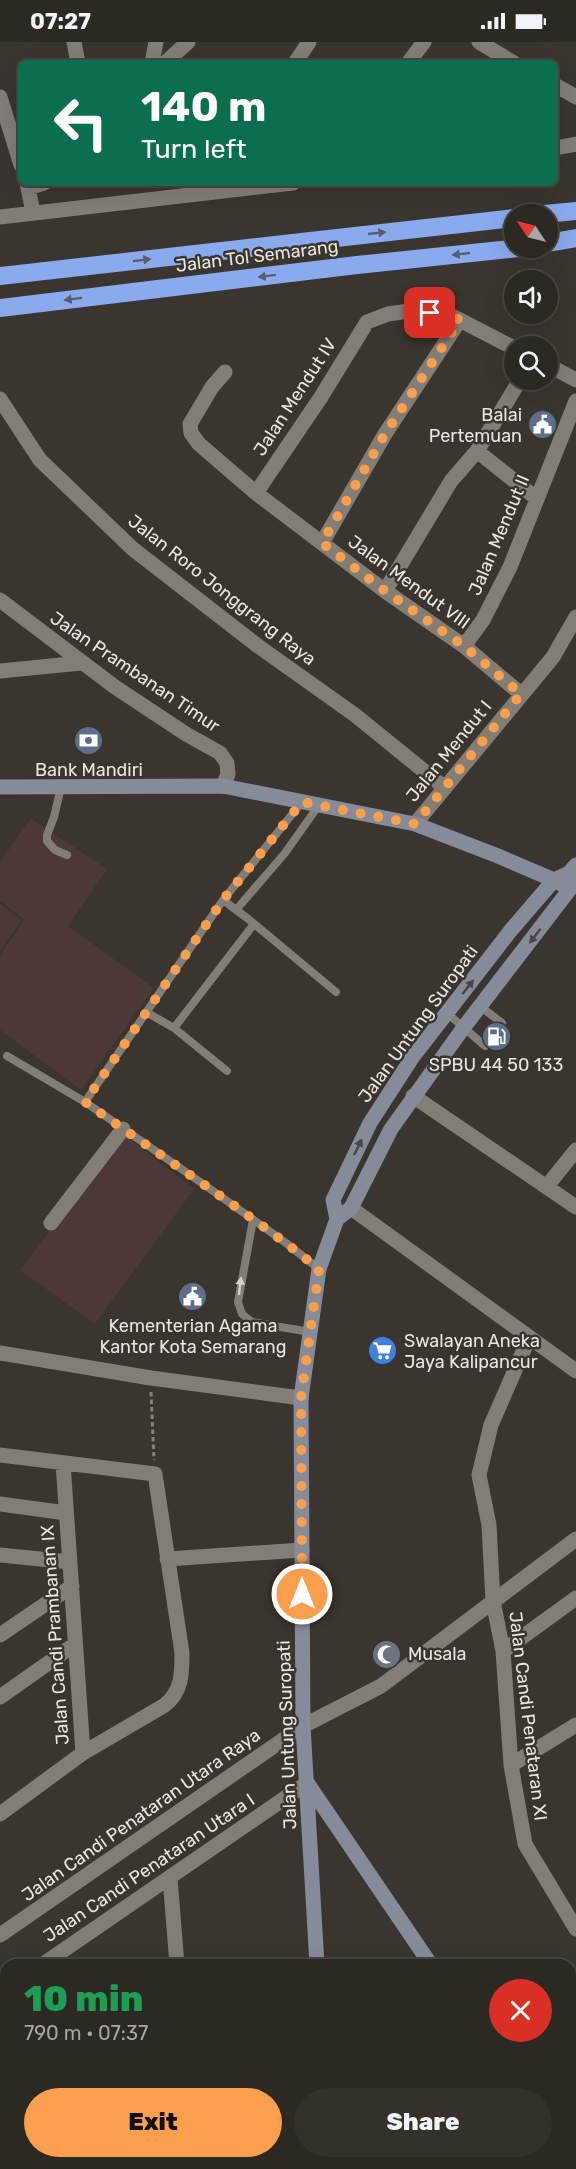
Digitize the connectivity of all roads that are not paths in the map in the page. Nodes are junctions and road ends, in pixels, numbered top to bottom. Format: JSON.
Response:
{"nodes":[{"id":1,"x":156,"y":42,"type":"edge"},
{"id":2,"x":188,"y":42,"type":"edge"},
{"id":3,"x":309,"y":42,"type":"edge"},
{"id":4,"x":424,"y":42,"type":"edge"},
{"id":5,"x":479,"y":42,"type":"edge"},
{"id":6,"x":153,"y":60,"type":"edge"},
{"id":7,"x":168,"y":60,"type":"edge"},
{"id":8,"x":297,"y":60,"type":"edge"},
{"id":9,"x":410,"y":60,"type":"edge"},
{"id":10,"x":509,"y":60,"type":"edge"},
{"id":11,"x":558,"y":88,"type":"edge"},
{"id":12,"x":0,"y":97,"type":"edge"},
{"id":13,"x":576,"y":97,"type":"edge"},
{"id":14,"x":576,"y":144,"type":"edge"},
{"id":15,"x":558,"y":147,"type":"edge"},
{"id":16,"x":18,"y":155,"type":"edge"},
{"id":17,"x":28,"y":186,"type":"edge"},
{"id":18,"x":238,"y":186,"type":"edge"},
{"id":19,"x":220,"y":187,"type":"edge"},
{"id":20,"x":576,"y":211,"type":"edge"},
{"id":21,"x":33,"y":212,"type":"junction"},
{"id":22,"x":558,"y":213,"type":"edge"},
{"id":23,"x":0,"y":217,"type":"edge"},
{"id":24,"x":504,"y":219,"type":"edge"},
{"id":25,"x":576,"y":238,"type":"edge"},
{"id":26,"x":558,"y":241,"type":"edge"},
{"id":27,"x":504,"y":250,"type":"edge"},
{"id":28,"x":0,"y":276,"type":"edge"},
{"id":29,"x":0,"y":308,"type":"edge"},
{"id":30,"x":460,"y":320,"type":"junction"},
{"id":31,"x":504,"y":343,"type":"edge"},
{"id":32,"x":558,"y":370,"type":"edge"},
{"id":33,"x":225,"y":372,"type":"dead end"},
{"id":34,"x":576,"y":380,"type":"edge"},
{"id":35,"x":514,"y":390,"type":"edge"},
{"id":36,"x":0,"y":399,"type":"edge"},
{"id":37,"x":576,"y":402,"type":"edge"},
{"id":38,"x":477,"y":451,"type":"junction"},
{"id":39,"x":255,"y":493,"type":"junction"},
{"id":40,"x":536,"y":498,"type":"junction"},
{"id":41,"x":322,"y":543,"type":"junction"},
{"id":42,"x":385,"y":591,"type":"junction"},
{"id":43,"x":0,"y":600,"type":"edge"},
{"id":44,"x":576,"y":616,"type":"edge"},
{"id":45,"x":464,"y":646,"type":"junction"},
{"id":46,"x":81,"y":663,"type":"junction"},
{"id":47,"x":0,"y":671,"type":"edge"},
{"id":48,"x":521,"y":694,"type":"junction"},
{"id":49,"x":223,"y":786,"type":"junction"},
{"id":50,"x":0,"y":787,"type":"edge"},
{"id":51,"x":60,"y":788,"type":"junction"},
{"id":52,"x":445,"y":788,"type":"junction"},
{"id":53,"x":302,"y":802,"type":"junction"},
{"id":54,"x":319,"y":805,"type":"junction"},
{"id":55,"x":415,"y":824,"type":"junction"},
{"id":56,"x":67,"y":855,"type":"dead end"},
{"id":57,"x":572,"y":869,"type":"edge"},
{"id":58,"x":554,"y":880,"type":"junction"},
{"id":59,"x":573,"y":892,"type":"edge"},
{"id":60,"x":223,"y":900,"type":"junction"},
{"id":61,"x":236,"y":910,"type":"junction"},
{"id":62,"x":254,"y":924,"type":"junction"},
{"id":63,"x":336,"y":992,"type":"dead end"},
{"id":64,"x":481,"y":1007,"type":"junction"},
{"id":65,"x":146,"y":1012,"type":"junction"},
{"id":66,"x":447,"y":1013,"type":"junction"},
{"id":67,"x":464,"y":1027,"type":"junction"},
{"id":68,"x":174,"y":1028,"type":"junction"},
{"id":69,"x":7,"y":1056,"type":"dead end"},
{"id":70,"x":227,"y":1071,"type":"dead end"},
{"id":71,"x":414,"y":1096,"type":"junction"},
{"id":72,"x":85,"y":1102,"type":"junction"},
{"id":73,"x":123,"y":1129,"type":"junction"},
{"id":74,"x":576,"y":1150,"type":"edge"},
{"id":75,"x":547,"y":1186,"type":"junction"},
{"id":76,"x":576,"y":1207,"type":"edge"},
{"id":77,"x":351,"y":1208,"type":"junction"},
{"id":78,"x":337,"y":1219,"type":"junction"},
{"id":79,"x":253,"y":1220,"type":"junction"},
{"id":80,"x":51,"y":1223,"type":"dead end"},
{"id":81,"x":319,"y":1269,"type":"junction"},
{"id":82,"x":310,"y":1332,"type":"junction"},
{"id":83,"x":529,"y":1338,"type":"junction"},
{"id":84,"x":0,"y":1353,"type":"edge"},
{"id":85,"x":576,"y":1371,"type":"edge"},
{"id":86,"x":301,"y":1398,"type":"junction"},
{"id":87,"x":0,"y":1455,"type":"edge"},
{"id":88,"x":63,"y":1463,"type":"junction"},
{"id":89,"x":0,"y":1504,"type":"edge"},
{"id":90,"x":66,"y":1513,"type":"junction"},
{"id":91,"x":576,"y":1539,"type":"edge"},
{"id":92,"x":302,"y":1550,"type":"junction"},
{"id":93,"x":2,"y":1558,"type":"edge"},
{"id":94,"x":167,"y":1559,"type":"junction"},
{"id":95,"x":70,"y":1562,"type":"junction"},
{"id":96,"x":72,"y":1586,"type":"junction"},
{"id":97,"x":576,"y":1598,"type":"edge"},
{"id":98,"x":493,"y":1601,"type":"junction"},
{"id":99,"x":0,"y":1635,"type":"edge"},
{"id":100,"x":75,"y":1644,"type":"junction"},
{"id":101,"x":503,"y":1651,"type":"junction"},
{"id":102,"x":0,"y":1697,"type":"edge"},
{"id":103,"x":576,"y":1725,"type":"edge"},
{"id":104,"x":303,"y":1726,"type":"junction"},
{"id":105,"x":83,"y":1753,"type":"junction"},
{"id":106,"x":511,"y":1765,"type":"junction"},
{"id":107,"x":308,"y":1783,"type":"junction"},
{"id":108,"x":0,"y":1814,"type":"edge"},
{"id":109,"x":170,"y":1878,"type":"junction"},
{"id":110,"x":576,"y":1929,"type":"edge"},
{"id":111,"x":0,"y":1935,"type":"edge"},
{"id":112,"x":51,"y":1959,"type":"edge"},
{"id":113,"x":177,"y":1959,"type":"edge"},
{"id":114,"x":317,"y":1959,"type":"edge"},
{"id":115,"x":427,"y":1959,"type":"edge"}],
"edges":[{"from":1,"to":6,"type":"street"},
{"from":2,"to":7,"type":"street"},
{"from":3,"to":8,"type":"street"},
{"from":4,"to":9,"type":"street"},
{"from":5,"to":10,"type":"street"},
{"from":11,"to":13,"type":"street"},
{"from":12,"to":16,"type":"street"},
{"from":14,"to":15,"type":"street"},
{"from":17,"to":21,"type":"street"},
{"from":18,"to":19,"type":"street"},
{"from":19,"to":21,"type":"street"},
{"from":20,"to":22,"type":"highway"},
{"from":21,"to":23,"type":"street"},
{"from":28,"to":24,"type":"highway","name":"Jalan Tol Semarang","one_way":true},
{"from":25,"to":26,"type":"highway"},
{"from":27,"to":29,"type":"highway","name":"Jalan Tol Semarang","one_way":true},
{"from":30,"to":31,"type":"street"},
{"from":30,"to":39,"type":"street","name":"Jalan Mendut IV"},
{"from":30,"to":41,"type":"street"},
{"from":32,"to":34,"type":"street"},
{"from":33,"to":39,"type":"street","name":"Jalan Mendut VIII"},
{"from":35,"to":38,"type":"street"},
{"from":36,"to":52,"type":"street","name":"Jalan Roro Jonggrang Raya"},
{"from":37,"to":40,"type":"street","name":"Jalan Mendut II"},
{"from":38,"to":40,"type":"street"},
{"from":38,"to":42,"type":"street"},
{"from":39,"to":41,"type":"street","name":"Jalan Mendut VIII"},
{"from":40,"to":45,"type":"street","name":"Jalan Mendut II"},
{"from":41,"to":42,"type":"street","name":"Jalan Mendut VIII"},
{"from":42,"to":45,"type":"street","name":"Jalan Mendut VIII"},
{"from":43,"to":46,"type":"street","name":"Jalan Prambanan Timur"},
{"from":44,"to":48,"type":"street","name":"Jalan Mendut I"},
{"from":45,"to":48,"type":"street","name":"Jalan Mendut VIII"},
{"from":46,"to":47,"type":"street"},
{"from":46,"to":49,"type":"street","name":"Jalan Prambanan Timur"},
{"from":48,"to":52,"type":"street","name":"Jalan Mendut I"},
{"from":49,"to":51,"type":"main road"},
{"from":49,"to":53,"type":"main road"},
{"from":50,"to":51,"type":"main road"},
{"from":51,"to":56,"type":"lane"},
{"from":52,"to":55,"type":"street","name":"Jalan Mendut I"},
{"from":53,"to":54,"type":"main road"},
{"from":53,"to":60,"type":"lane"},
{"from":54,"to":55,"type":"main road"},
{"from":54,"to":61,"type":"lane"},
{"from":55,"to":58,"type":"main road"},
{"from":57,"to":58,"type":"main road","name":"Jalan Untung Suropati"},
{"from":57,"to":59,"type":"main road","name":"Jalan Untung Suropati"},
{"from":58,"to":59,"type":"main road"},
{"from":66,"to":58,"type":"main road","name":"Jalan Untung Suropati","one_way":true},
{"from":59,"to":64,"type":"main road","one_way":true},
{"from":60,"to":61,"type":"lane"},
{"from":60,"to":65,"type":"lane"},
{"from":61,"to":62,"type":"lane"},
{"from":62,"to":63,"type":"lane"},
{"from":62,"to":68,"type":"lane"},
{"from":64,"to":67,"type":"main road"},
{"from":64,"to":67,"type":"lane"},
{"from":65,"to":68,"type":"lane"},
{"from":65,"to":72,"type":"lane"},
{"from":66,"to":67,"type":"lane"},
{"from":78,"to":66,"type":"main road","name":"Jalan Untung Suropati","one_way":true},
{"from":67,"to":71,"type":"main road"},
{"from":68,"to":70,"type":"lane"},
{"from":69,"to":72,"type":"lane"},
{"from":71,"to":75,"type":"street"},
{"from":71,"to":77,"type":"main road"},
{"from":72,"to":73,"type":"lane"},
{"from":73,"to":79,"type":"lane"},
{"from":73,"to":80,"type":"street"},
{"from":74,"to":75,"type":"street"},
{"from":75,"to":76,"type":"street"},
{"from":77,"to":78,"type":"main road"},
{"from":77,"to":83,"type":"street"},
{"from":78,"to":81,"type":"main road","name":"Jalan Untung Suropati"},
{"from":79,"to":81,"type":"lane"},
{"from":82,"to":79,"type":"lane","one_way":true},
{"from":81,"to":82,"type":"main road","name":"Jalan Untung Suropati"},
{"from":82,"to":86,"type":"main road","name":"Jalan Untung Suropati"},
{"from":83,"to":85,"type":"street"},
{"from":83,"to":98,"type":"street","name":"Jalan Candi Penataran XI"},
{"from":84,"to":86,"type":"street"},
{"from":86,"to":92,"type":"main road","name":"Jalan Untung Suropati"},
{"from":87,"to":88,"type":"street"},
{"from":88,"to":90,"type":"street","name":"Jalan Candi Prambanan IX"},
{"from":88,"to":94,"type":"street"},
{"from":89,"to":90,"type":"street","name":"Jalan Candi Prambanan IX"},
{"from":90,"to":95,"type":"street","name":"Jalan Candi Prambanan IX"},
{"from":91,"to":98,"type":"street","name":"Jalan Candi Penataran Utara Raya"},
{"from":92,"to":94,"type":"street"},
{"from":92,"to":104,"type":"main road","name":"Jalan Untung Suropati"},
{"from":93,"to":95,"type":"street"},
{"from":94,"to":105,"type":"street"},
{"from":95,"to":96,"type":"street","name":"Jalan Candi Prambanan IX"},
{"from":96,"to":99,"type":"street"},
{"from":96,"to":100,"type":"street","name":"Jalan Candi Prambanan IX"},
{"from":97,"to":101,"type":"street"},
{"from":98,"to":101,"type":"street","name":"Jalan Candi Penataran XI"},
{"from":98,"to":104,"type":"street","name":"Jalan Candi Penataran Utara Raya"},
{"from":100,"to":102,"type":"street"},
{"from":100,"to":105,"type":"street","name":"Jalan Candi Prambanan IX"},
{"from":101,"to":106,"type":"street","name":"Jalan Candi Penataran XI"},
{"from":103,"to":106,"type":"street"},
{"from":104,"to":107,"type":"main road","name":"Jalan Untung Suropati"},
{"from":104,"to":111,"type":"street","name":"Jalan Candi Penataran Utara Raya"},
{"from":105,"to":108,"type":"street"},
{"from":106,"to":110,"type":"street","name":"Jalan Candi Penataran XI"},
{"from":107,"to":109,"type":"street","name":"Jalan Candi Penataran Utara I"},
{"from":107,"to":114,"type":"main road","name":"Jalan Untung Suropati"},
{"from":107,"to":115,"type":"main road"},
{"from":109,"to":112,"type":"street","name":"Jalan Candi Penataran Utara I"},
{"from":109,"to":113,"type":"street"}]}
